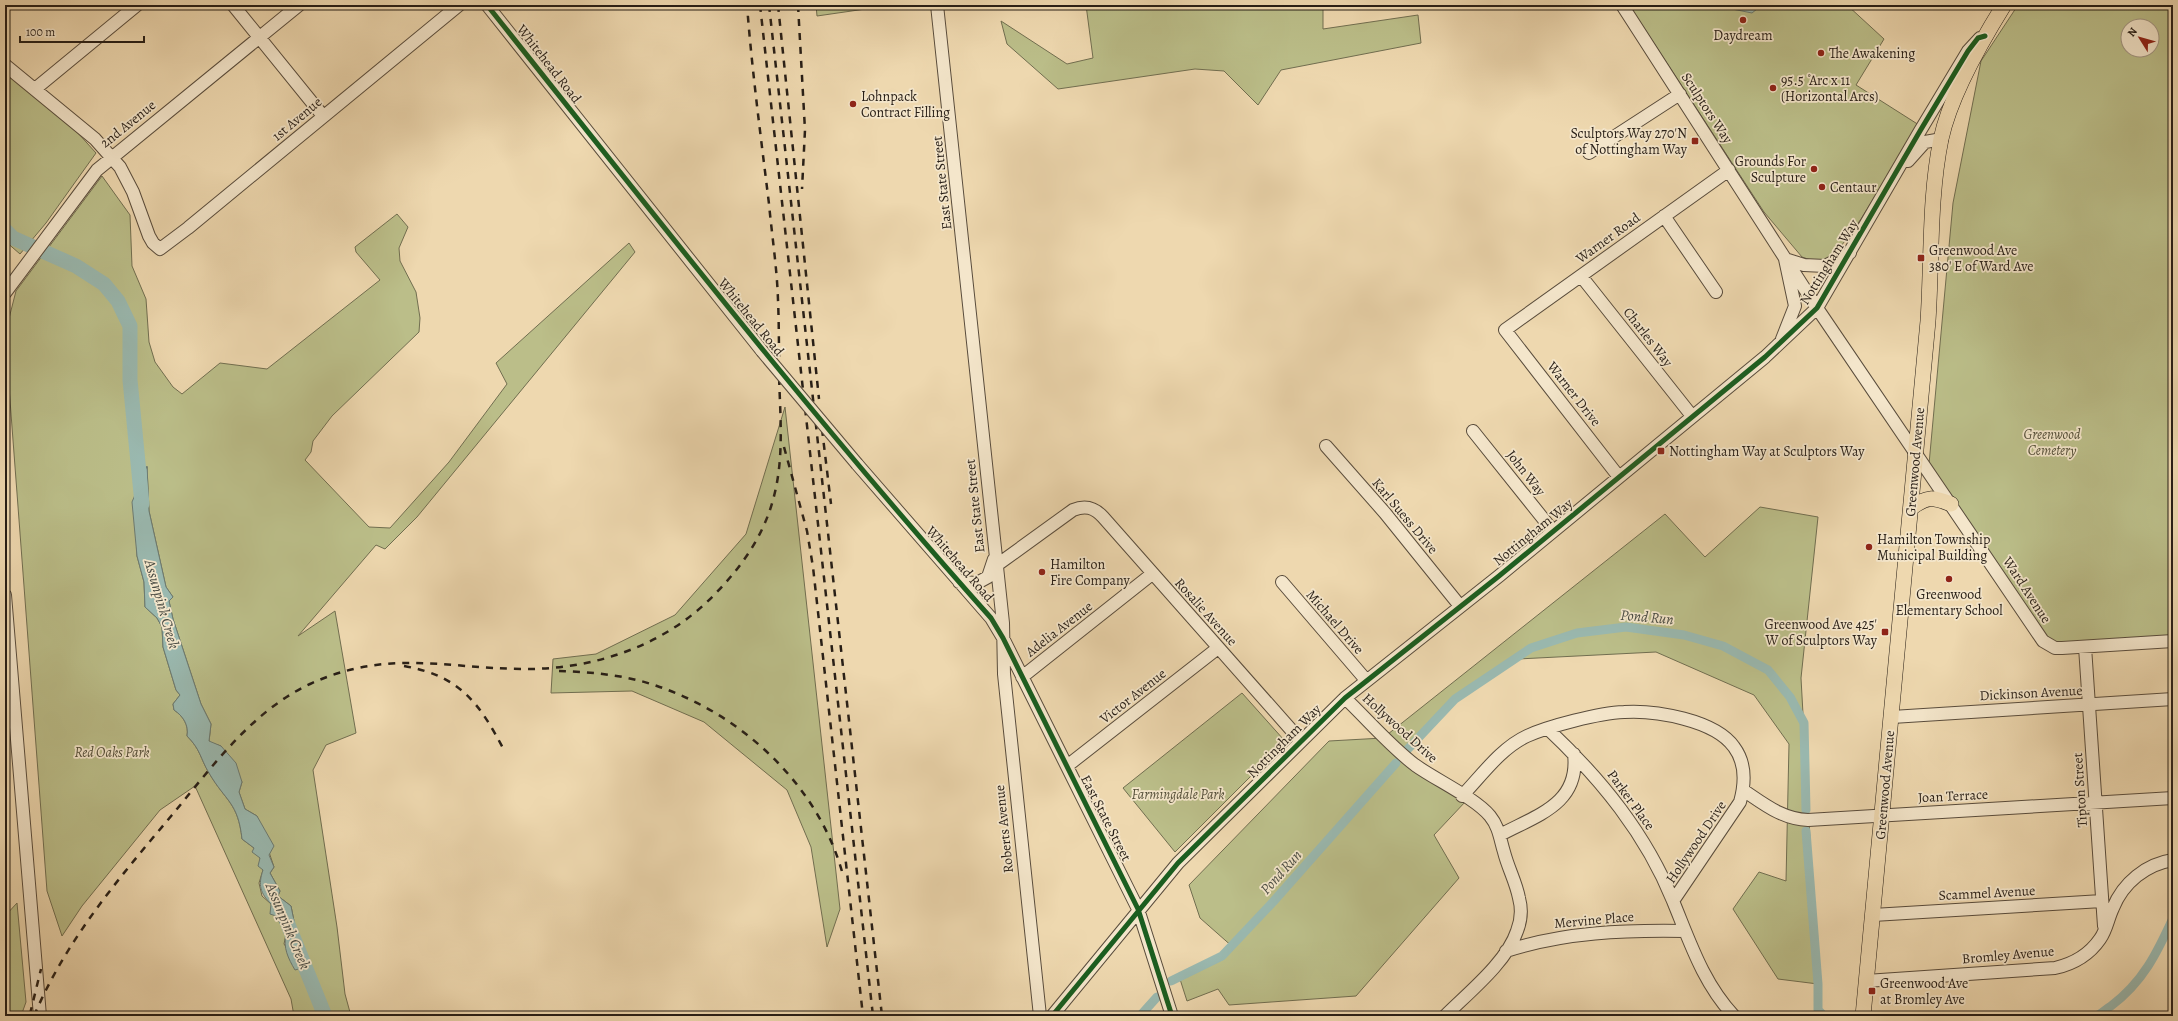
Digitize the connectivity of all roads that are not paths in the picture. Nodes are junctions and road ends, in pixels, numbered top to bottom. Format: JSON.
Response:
{"nodes":[{"id":1,"x":137,"y":5,"type":"edge"},
{"id":2,"x":233,"y":5,"type":"edge"},
{"id":3,"x":298,"y":5,"type":"edge"},
{"id":4,"x":459,"y":5,"type":"edge"},
{"id":5,"x":487,"y":5,"type":"edge"},
{"id":6,"x":937,"y":5,"type":"edge"},
{"id":7,"x":1622,"y":5,"type":"edge"},
{"id":8,"x":2004,"y":5,"type":"edge"},
{"id":9,"x":1985,"y":36,"type":"junction"},
{"id":10,"x":259,"y":37,"type":"junction"},
{"id":11,"x":5,"y":65,"type":"edge"},
{"id":12,"x":35,"y":89,"type":"junction"},
{"id":13,"x":1680,"y":94,"type":"junction"},
{"id":14,"x":323,"y":116,"type":"junction"},
{"id":15,"x":1942,"y":139,"type":"junction"},
{"id":16,"x":1589,"y":153,"type":"dead end"},
{"id":17,"x":111,"y":157,"type":"junction"},
{"id":18,"x":1729,"y":170,"type":"junction"},
{"id":19,"x":1888,"y":188,"type":"junction"},
{"id":20,"x":1664,"y":216,"type":"junction"},
{"id":21,"x":1850,"y":253,"type":"junction"},
{"id":22,"x":1785,"y":259,"type":"junction"},
{"id":23,"x":1581,"y":276,"type":"junction"},
{"id":24,"x":1716,"y":292,"type":"dead end"},
{"id":25,"x":5,"y":293,"type":"edge"},
{"id":26,"x":1818,"y":308,"type":"junction"},
{"id":27,"x":1505,"y":330,"type":"joint"},
{"id":28,"x":1782,"y":341,"type":"junction"},
{"id":29,"x":1692,"y":416,"type":"junction"},
{"id":30,"x":1473,"y":431,"type":"dead end"},
{"id":31,"x":1326,"y":446,"type":"dead end"},
{"id":32,"x":1916,"y":454,"type":"junction"},
{"id":33,"x":1619,"y":477,"type":"junction"},
{"id":34,"x":1951,"y":504,"type":"junction"},
{"id":35,"x":1911,"y":508,"type":"junction"},
{"id":36,"x":1553,"y":531,"type":"junction"},
{"id":37,"x":996,"y":560,"type":"junction"},
{"id":38,"x":1152,"y":574,"type":"junction"},
{"id":39,"x":959,"y":582,"type":"junction"},
{"id":40,"x":1282,"y":582,"type":"dead end"},
{"id":41,"x":5,"y":595,"type":"edge"},
{"id":42,"x":1460,"y":606,"type":"junction"},
{"id":43,"x":1003,"y":638,"type":"junction"},
{"id":44,"x":2173,"y":641,"type":"edge"},
{"id":45,"x":2085,"y":647,"type":"junction"},
{"id":46,"x":1218,"y":648,"type":"junction"},
{"id":47,"x":1022,"y":677,"type":"junction"},
{"id":48,"x":1366,"y":680,"type":"junction"},
{"id":49,"x":1345,"y":698,"type":"junction"},
{"id":50,"x":2173,"y":699,"type":"edge"},
{"id":51,"x":2089,"y":704,"type":"junction"},
{"id":52,"x":1892,"y":716,"type":"junction"},
{"id":53,"x":1548,"y":729,"type":"junction"},
{"id":54,"x":1301,"y":741,"type":"junction"},
{"id":55,"x":1574,"y":754,"type":"junction"},
{"id":56,"x":1067,"y":766,"type":"junction"},
{"id":57,"x":1743,"y":790,"type":"junction"},
{"id":58,"x":1462,"y":796,"type":"junction"},
{"id":59,"x":2173,"y":798,"type":"edge"},
{"id":60,"x":2096,"y":803,"type":"junction"},
{"id":61,"x":1882,"y":816,"type":"junction"},
{"id":62,"x":1500,"y":835,"type":"junction"},
{"id":63,"x":2173,"y":860,"type":"edge"},
{"id":64,"x":1673,"y":901,"type":"junction"},
{"id":65,"x":2102,"y":901,"type":"junction"},
{"id":66,"x":1138,"y":910,"type":"junction"},
{"id":67,"x":1873,"y":915,"type":"junction"},
{"id":68,"x":1685,"y":931,"type":"junction"},
{"id":69,"x":2104,"y":932,"type":"junction"},
{"id":70,"x":1506,"y":950,"type":"junction"},
{"id":71,"x":1866,"y":981,"type":"junction"},
{"id":72,"x":40,"y":1016,"type":"edge"},
{"id":73,"x":1040,"y":1016,"type":"edge"},
{"id":74,"x":1052,"y":1016,"type":"edge"},
{"id":75,"x":1172,"y":1016,"type":"edge"},
{"id":76,"x":1445,"y":1016,"type":"edge"},
{"id":77,"x":1734,"y":1016,"type":"edge"},
{"id":78,"x":1863,"y":1016,"type":"edge"}],
"edges":[{"from":1,"to":12,"type":"street"},
{"from":2,"to":10,"type":"street"},
{"from":3,"to":10,"type":"street","name":"2nd Avenue"},
{"from":4,"to":14,"type":"street","name":"1st Avenue"},
{"from":5,"to":39,"type":"street","name":"Whitehead Road","bridge":true},
{"from":6,"to":37,"type":"street","name":"East State Street"},
{"from":7,"to":13,"type":"street","name":"Sculptors Way"},
{"from":8,"to":9,"type":"main road","name":"Nottingham Way"},
{"from":9,"to":15,"type":"main road","name":"Greenwood Avenue"},
{"from":9,"to":19,"type":"street","name":"Nottingham Way"},
{"from":10,"to":14,"type":"street"},
{"from":10,"to":17,"type":"street","name":"2nd Avenue"},
{"from":11,"to":12,"type":"street"},
{"from":12,"to":17,"type":"street"},
{"from":13,"to":16,"type":"street"},
{"from":13,"to":18,"type":"street","name":"Sculptors Way"},
{"from":14,"to":17,"type":"street","name":"1st Avenue"},
{"from":15,"to":19,"type":"street"},
{"from":15,"to":32,"type":"main road","name":"Greenwood Avenue"},
{"from":17,"to":25,"type":"street","name":"2nd Avenue"},
{"from":18,"to":20,"type":"street","name":"Warner Road"},
{"from":18,"to":22,"type":"street","name":"Sculptors Way"},
{"from":19,"to":21,"type":"street","name":"Nottingham Way"},
{"from":20,"to":23,"type":"street","name":"Warner Road"},
{"from":20,"to":24,"type":"street"},
{"from":21,"to":22,"type":"street"},
{"from":21,"to":26,"type":"street","name":"Nottingham Way"},
{"from":22,"to":26,"type":"street","name":"Sculptors Way"},
{"from":22,"to":28,"type":"street"},
{"from":23,"to":27,"type":"street","name":"Warner Road"},
{"from":23,"to":29,"type":"street","name":"Charles Way"},
{"from":26,"to":28,"type":"street","name":"Nottingham Way"},
{"from":26,"to":32,"type":"street","name":"Ward Avenue"},
{"from":27,"to":33,"type":"street","name":"Warner Drive"},
{"from":28,"to":29,"type":"street","name":"Nottingham Way"},
{"from":29,"to":33,"type":"street","name":"Nottingham Way"},
{"from":30,"to":36,"type":"street","name":"John Way"},
{"from":31,"to":42,"type":"street","name":"Karl Suess Drive"},
{"from":32,"to":34,"type":"street","name":"Ward Avenue"},
{"from":32,"to":35,"type":"main road","name":"Greenwood Avenue"},
{"from":33,"to":36,"type":"street","name":"Nottingham Way"},
{"from":34,"to":35,"type":"main road"},
{"from":34,"to":45,"type":"street","name":"Ward Avenue"},
{"from":35,"to":52,"type":"main road","name":"Greenwood Avenue"},
{"from":36,"to":42,"type":"street","name":"Nottingham Way"},
{"from":37,"to":38,"type":"street","name":"Rosalie Avenue"},
{"from":37,"to":39,"type":"street"},
{"from":37,"to":43,"type":"street","name":"East State Street"},
{"from":38,"to":46,"type":"street","name":"Rosalie Avenue"},
{"from":38,"to":47,"type":"street","name":"Adelia Avenue"},
{"from":39,"to":43,"type":"street","name":"Whitehead Road"},
{"from":40,"to":48,"type":"street","name":"Michael Drive"},
{"from":41,"to":72,"type":"street"},
{"from":42,"to":48,"type":"street","name":"Nottingham Way"},
{"from":43,"to":47,"type":"street","name":"East State Street"},
{"from":43,"to":73,"type":"street","name":"Roberts Avenue"},
{"from":44,"to":45,"type":"street","name":"Ward Avenue"},
{"from":45,"to":51,"type":"street","name":"Tipton Street"},
{"from":46,"to":54,"type":"street","name":"Rosalie Avenue"},
{"from":46,"to":56,"type":"street","name":"Victor Avenue"},
{"from":47,"to":56,"type":"street","name":"East State Street"},
{"from":48,"to":49,"type":"street","name":"Nottingham Way"},
{"from":49,"to":54,"type":"street","name":"Nottingham Way"},
{"from":49,"to":58,"type":"street","name":"Hollywood Drive"},
{"from":50,"to":51,"type":"street","name":"Dickinson Avenue"},
{"from":51,"to":52,"type":"street","name":"Dickinson Avenue"},
{"from":51,"to":60,"type":"street","name":"Tipton Street"},
{"from":52,"to":61,"type":"main road","name":"Greenwood Avenue"},
{"from":53,"to":55,"type":"street","name":"Parker Place"},
{"from":53,"to":57,"type":"street","name":"Hollywood Drive"},
{"from":53,"to":58,"type":"street","name":"Hollywood Drive"},
{"from":54,"to":66,"type":"street","name":"Nottingham Way"},
{"from":55,"to":62,"type":"street"},
{"from":55,"to":64,"type":"street","name":"Parker Place"},
{"from":56,"to":66,"type":"street","name":"East State Street"},
{"from":57,"to":61,"type":"street","name":"Joan Terrace"},
{"from":57,"to":64,"type":"street","name":"Hollywood Drive"},
{"from":58,"to":62,"type":"street"},
{"from":59,"to":60,"type":"street","name":"Joan Terrace"},
{"from":60,"to":61,"type":"street","name":"Joan Terrace"},
{"from":60,"to":65,"type":"street","name":"Tipton Street"},
{"from":61,"to":67,"type":"main road","name":"Greenwood Avenue"},
{"from":62,"to":70,"type":"street"},
{"from":63,"to":69,"type":"street","name":"Bromley Avenue"},
{"from":64,"to":68,"type":"street","name":"Hollywood Drive"},
{"from":65,"to":67,"type":"street","name":"Scammel Avenue"},
{"from":65,"to":69,"type":"street","name":"Tipton Street"},
{"from":66,"to":74,"type":"street","name":"Nottingham Way"},
{"from":66,"to":75,"type":"street","name":"East State Street"},
{"from":67,"to":71,"type":"main road","name":"Greenwood Avenue"},
{"from":68,"to":70,"type":"street","name":"Mervine Place"},
{"from":68,"to":77,"type":"street","name":"Hollywood Drive"},
{"from":69,"to":71,"type":"street","name":"Bromley Avenue"},
{"from":70,"to":76,"type":"street"},
{"from":71,"to":78,"type":"main road","name":"Greenwood Avenue"}]}
